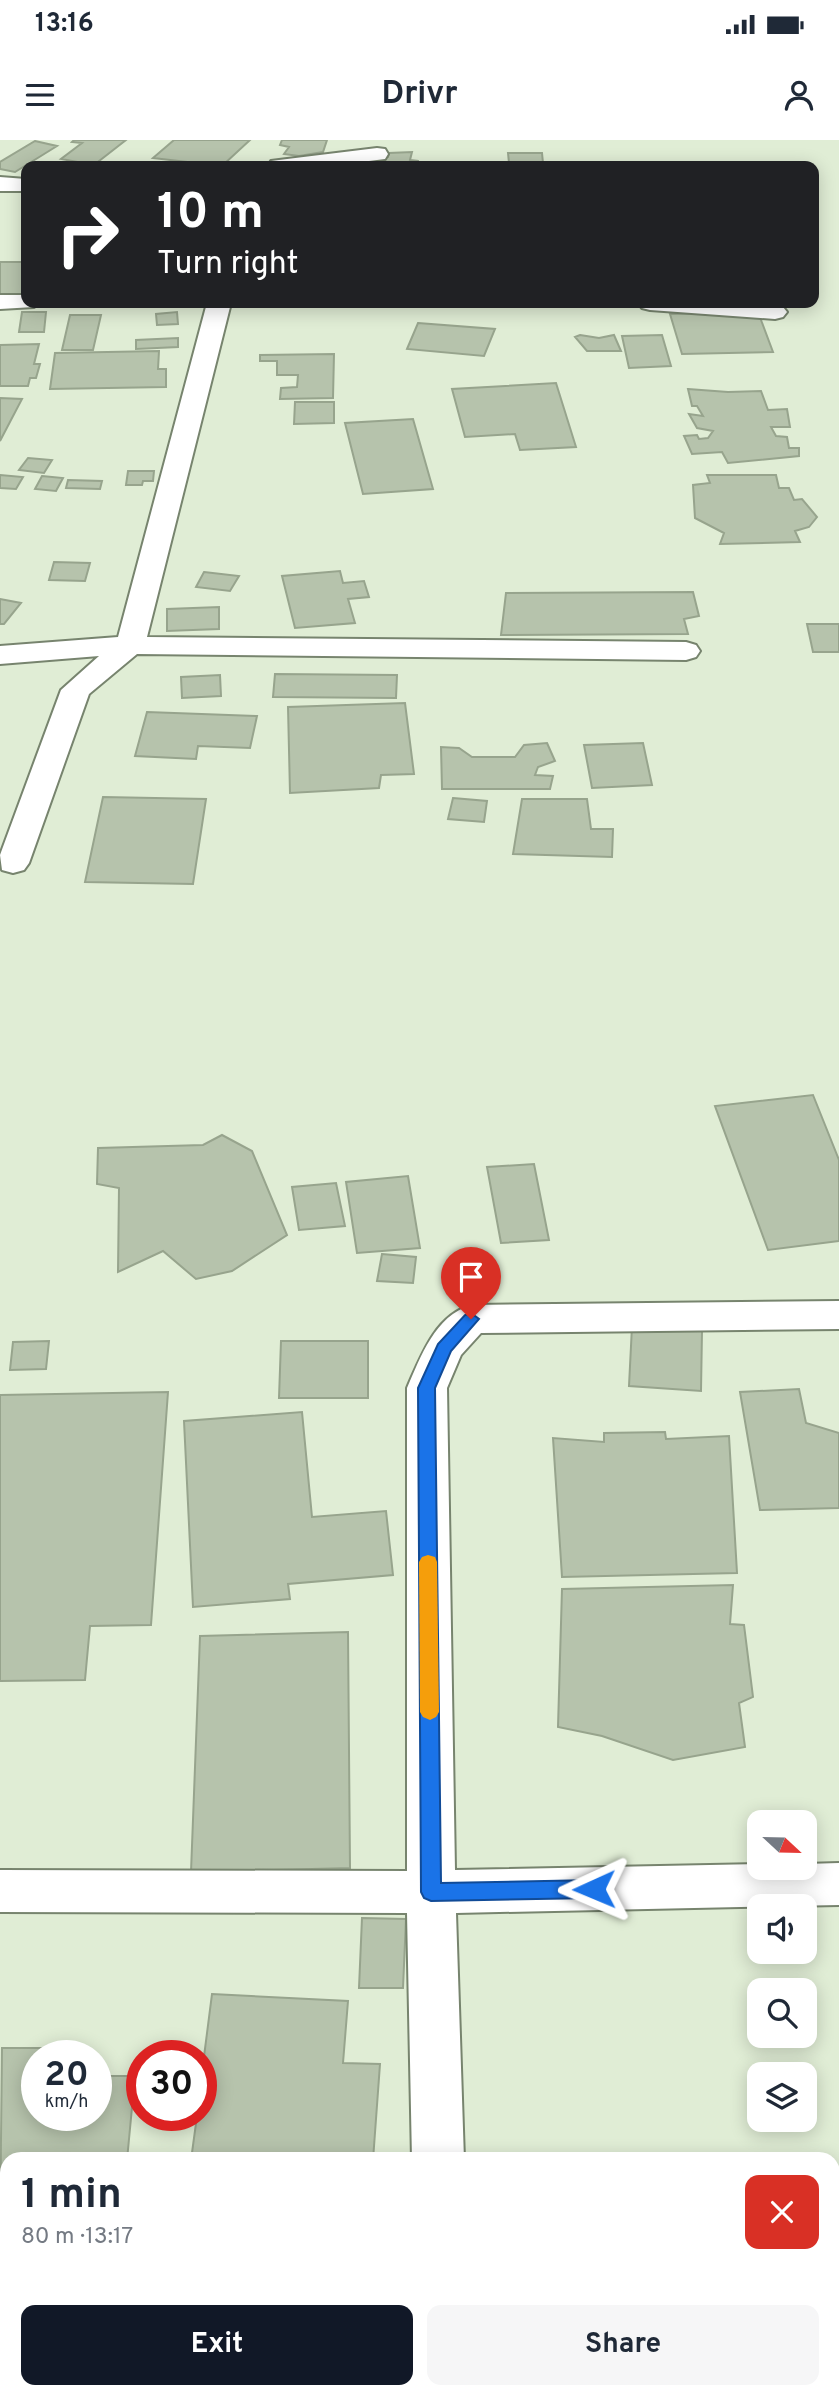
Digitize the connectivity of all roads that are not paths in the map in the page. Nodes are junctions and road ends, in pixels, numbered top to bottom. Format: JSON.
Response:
{"nodes":[{"id":1,"x":377,"y":154,"type":"dead end"},
{"id":2,"x":320,"y":161,"type":"edge"},
{"id":3,"x":0,"y":184,"type":"edge"},
{"id":4,"x":21,"y":185,"type":"edge"},
{"id":5,"x":0,"y":302,"type":"edge"},
{"id":6,"x":21,"y":302,"type":"edge"},
{"id":7,"x":218,"y":308,"type":"edge"},
{"id":8,"x":719,"y":308,"type":"edge"},
{"id":9,"x":775,"y":312,"type":"dead end"},
{"id":10,"x":130,"y":645,"type":"junction"},
{"id":11,"x":686,"y":651,"type":"dead end"},
{"id":12,"x":0,"y":655,"type":"edge"},
{"id":13,"x":13,"y":863,"type":"dead end"},
{"id":14,"x":839,"y":1315,"type":"edge"},
{"id":15,"x":839,"y":1884,"type":"edge"},
{"id":16,"x":0,"y":1891,"type":"edge"},
{"id":17,"x":431,"y":1892,"type":"junction"},
{"id":18,"x":438,"y":2152,"type":"edge"}],
"edges":[{"from":1,"to":2,"type":"street"},
{"from":3,"to":4,"type":"street"},
{"from":5,"to":6,"type":"street"},
{"from":7,"to":10,"type":"street"},
{"from":8,"to":9,"type":"street"},
{"from":10,"to":11,"type":"street"},
{"from":10,"to":12,"type":"street"},
{"from":10,"to":13,"type":"street"},
{"from":14,"to":17,"type":"street"},
{"from":15,"to":17,"type":"street"},
{"from":16,"to":17,"type":"street"},
{"from":17,"to":18,"type":"street"}]}
